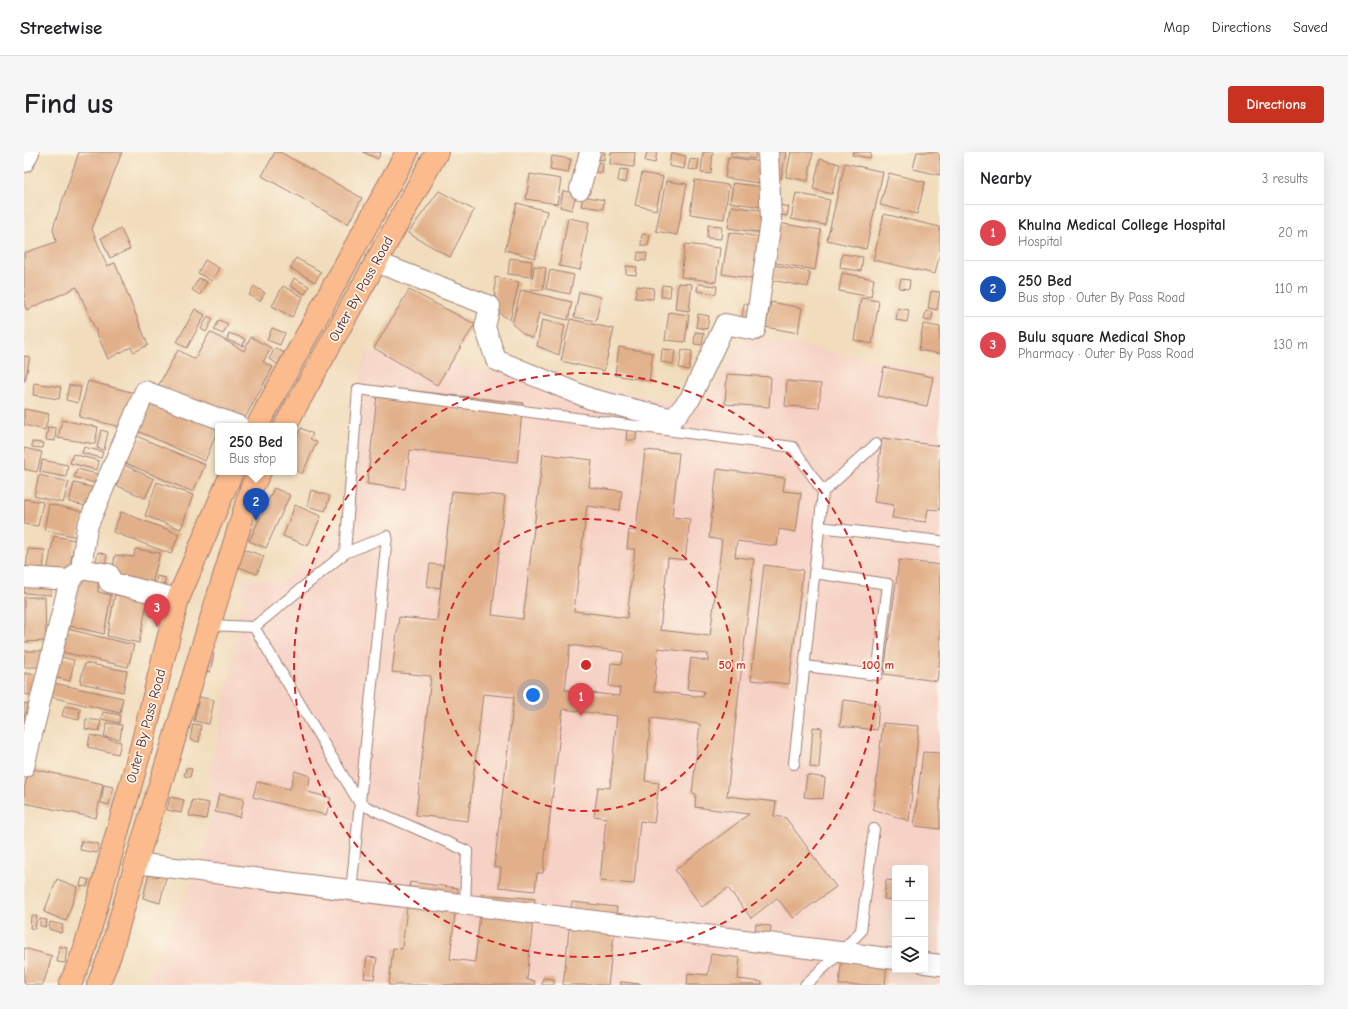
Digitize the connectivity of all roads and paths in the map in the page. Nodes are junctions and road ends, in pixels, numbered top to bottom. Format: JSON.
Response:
{"nodes":[{"id":1,"x":29,"y":152,"type":"edge"},
{"id":2,"x":407,"y":152,"type":"edge"},
{"id":3,"x":437,"y":152,"type":"edge"},
{"id":4,"x":590,"y":152,"type":"edge"},
{"id":5,"x":768,"y":152,"type":"edge"},
{"id":6,"x":24,"y":162,"type":"edge"},
{"id":7,"x":580,"y":189,"type":"dead end"},
{"id":8,"x":376,"y":262,"type":"junction"},
{"id":9,"x":231,"y":423,"type":"edge"},
{"id":10,"x":259,"y":423,"type":"edge"},
{"id":11,"x":288,"y":423,"type":"edge"},
{"id":12,"x":876,"y":444,"type":"dead end"},
{"id":13,"x":231,"y":475,"type":"edge"},
{"id":14,"x":258,"y":475,"type":"edge"},
{"id":15,"x":823,"y":492,"type":"junction"},
{"id":16,"x":820,"y":527,"type":"junction"},
{"id":17,"x":940,"y":542,"type":"edge"},
{"id":18,"x":345,"y":553,"type":"junction"},
{"id":19,"x":814,"y":573,"type":"junction"},
{"id":20,"x":76,"y":574,"type":"junction"},
{"id":21,"x":24,"y":577,"type":"edge"},
{"id":22,"x":178,"y":599,"type":"junction"},
{"id":23,"x":210,"y":625,"type":"junction"},
{"id":24,"x":254,"y":627,"type":"junction"},
{"id":25,"x":805,"y":666,"type":"junction"},
{"id":26,"x":794,"y":764,"type":"dead end"},
{"id":27,"x":24,"y":767,"type":"edge"},
{"id":28,"x":360,"y":804,"type":"junction"},
{"id":29,"x":874,"y":829,"type":"dead end"},
{"id":30,"x":136,"y":863,"type":"junction"},
{"id":31,"x":351,"y":891,"type":"junction"},
{"id":32,"x":465,"y":905,"type":"junction"},
{"id":33,"x":841,"y":952,"type":"junction"},
{"id":34,"x":892,"y":959,"type":"edge"},
{"id":35,"x":928,"y":963,"type":"edge"},
{"id":36,"x":940,"y":965,"type":"edge"},
{"id":37,"x":70,"y":985,"type":"edge"},
{"id":38,"x":98,"y":985,"type":"edge"},
{"id":39,"x":805,"y":985,"type":"edge"}],
"edges":[{"from":1,"to":6,"type":"street"},
{"from":2,"to":10,"type":"main road","name":"Outer By Pass Road"},
{"from":3,"to":8,"type":"main road","name":"Outer By Pass Road"},
{"from":4,"to":7,"type":"street"},
{"from":5,"to":8,"type":"street"},
{"from":8,"to":11,"type":"main road","name":"Outer By Pass Road"},
{"from":9,"to":20,"type":"street"},
{"from":12,"to":15,"type":"lane"},
{"from":13,"to":22,"type":"main road","name":"Outer By Pass Road"},
{"from":14,"to":23,"type":"main road","name":"Outer By Pass Road"},
{"from":15,"to":16,"type":"lane"},
{"from":15,"to":18,"type":"lane"},
{"from":16,"to":17,"type":"lane"},
{"from":16,"to":19,"type":"lane"},
{"from":18,"to":24,"type":"lane"},
{"from":18,"to":28,"type":"lane"},
{"from":19,"to":25,"type":"lane"},
{"from":19,"to":25,"type":"lane"},
{"from":20,"to":21,"type":"street"},
{"from":20,"to":22,"type":"street"},
{"from":20,"to":27,"type":"street"},
{"from":22,"to":37,"type":"main road","name":"Outer By Pass Road"},
{"from":23,"to":24,"type":"lane"},
{"from":23,"to":30,"type":"main road","name":"Outer By Pass Road"},
{"from":24,"to":28,"type":"lane"},
{"from":25,"to":26,"type":"lane"},
{"from":28,"to":31,"type":"lane"},
{"from":28,"to":32,"type":"lane"},
{"from":29,"to":33,"type":"lane"},
{"from":30,"to":31,"type":"street"},
{"from":30,"to":38,"type":"main road","name":"Outer By Pass Road"},
{"from":31,"to":32,"type":"street"},
{"from":32,"to":33,"type":"street"},
{"from":33,"to":34,"type":"street"},
{"from":33,"to":39,"type":"lane"},
{"from":35,"to":36,"type":"street"}]}
